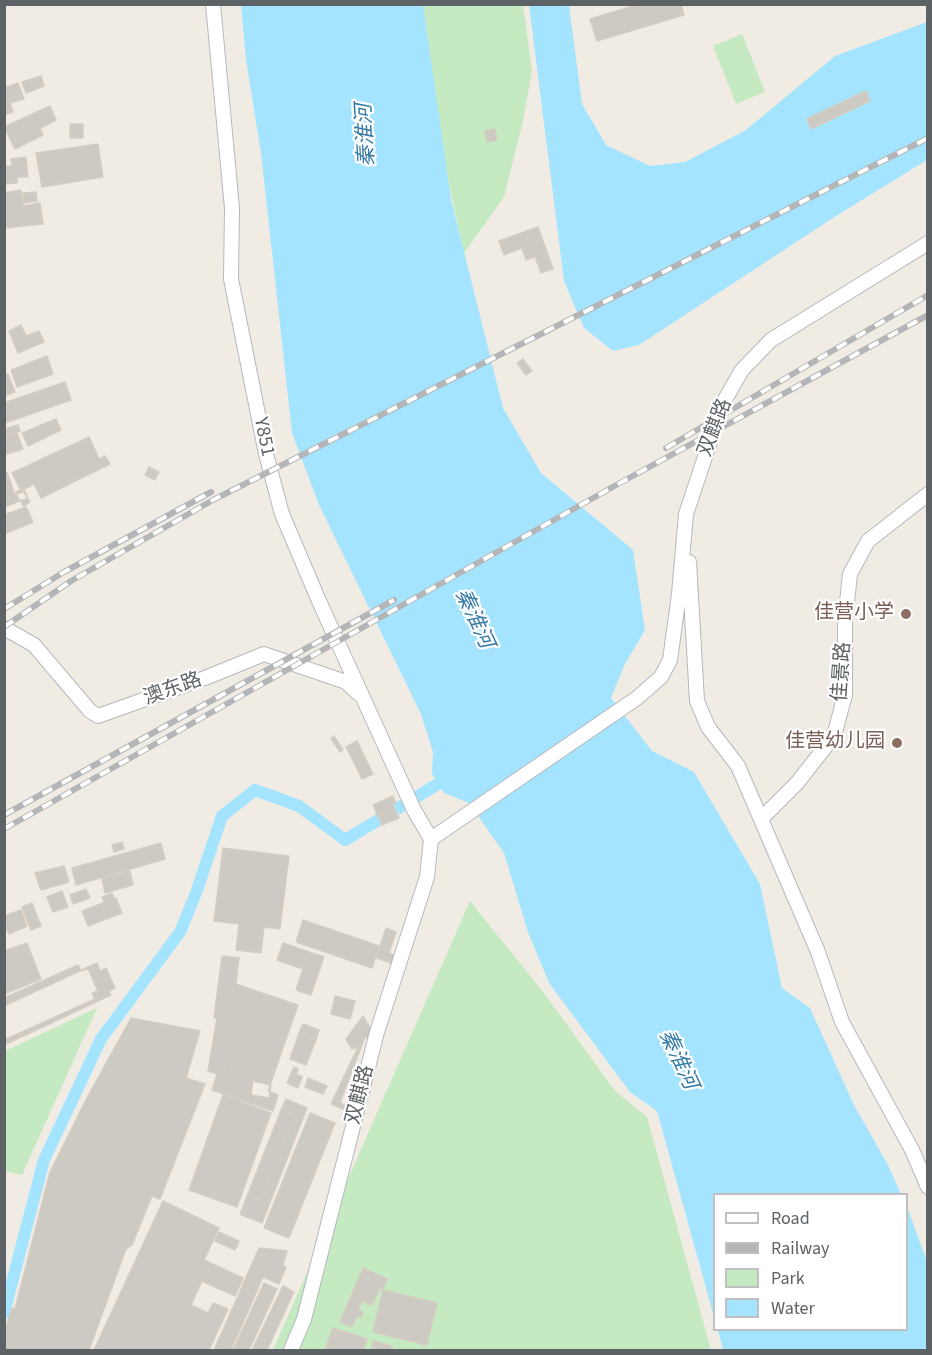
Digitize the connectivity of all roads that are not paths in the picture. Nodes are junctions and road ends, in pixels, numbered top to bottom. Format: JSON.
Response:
{"nodes":[{"id":1,"x":213,"y":4,"type":"edge"},
{"id":2,"x":927,"y":243,"type":"edge"},
{"id":3,"x":927,"y":495,"type":"edge"},
{"id":4,"x":686,"y":514,"type":"junction"},
{"id":5,"x":4,"y":628,"type":"edge"},
{"id":6,"x":363,"y":698,"type":"junction"},
{"id":7,"x":761,"y":819,"type":"junction"},
{"id":8,"x":431,"y":839,"type":"junction"},
{"id":9,"x":927,"y":1187,"type":"edge"},
{"id":10,"x":291,"y":1350,"type":"edge"}],
"edges":[{"from":1,"to":6,"type":"street","name":"Y851"},
{"from":2,"to":4,"type":"street","name":"双麒路"},
{"from":3,"to":7,"type":"street","name":"佳景路"},
{"from":4,"to":7,"type":"street"},
{"from":4,"to":8,"type":"street","name":"双麒路"},
{"from":5,"to":6,"type":"street","name":"澳东路"},
{"from":6,"to":8,"type":"street","name":"Y851"},
{"from":7,"to":9,"type":"street"},
{"from":8,"to":10,"type":"street","name":"双麒路"}]}
